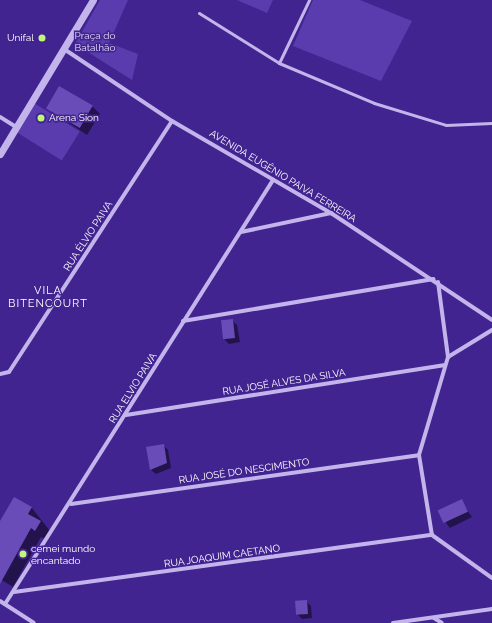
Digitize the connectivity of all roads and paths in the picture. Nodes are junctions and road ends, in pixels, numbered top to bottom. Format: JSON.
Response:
{"nodes":[{"id":1,"x":93,"y":0,"type":"edge"},
{"id":2,"x":309,"y":0,"type":"edge"},
{"id":3,"x":198,"y":13,"type":"dead end"},
{"id":4,"x":64,"y":49,"type":"junction"},
{"id":5,"x":279,"y":63,"type":"junction"},
{"id":6,"x":0,"y":117,"type":"edge"},
{"id":7,"x":172,"y":121,"type":"junction"},
{"id":8,"x":492,"y":123,"type":"edge"},
{"id":9,"x":17,"y":128,"type":"junction"},
{"id":10,"x":1,"y":154,"type":"edge"},
{"id":11,"x":273,"y":180,"type":"junction"},
{"id":12,"x":331,"y":213,"type":"junction"},
{"id":13,"x":241,"y":232,"type":"junction"},
{"id":14,"x":436,"y":280,"type":"junction"},
{"id":15,"x":492,"y":320,"type":"edge"},
{"id":16,"x":184,"y":321,"type":"junction"},
{"id":17,"x":492,"y":330,"type":"edge"},
{"id":18,"x":448,"y":357,"type":"junction"},
{"id":19,"x":446,"y":365,"type":"junction"},
{"id":20,"x":0,"y":374,"type":"edge"},
{"id":21,"x":126,"y":415,"type":"junction"},
{"id":22,"x":419,"y":455,"type":"junction"},
{"id":23,"x":71,"y":504,"type":"junction"},
{"id":24,"x":432,"y":535,"type":"junction"},
{"id":25,"x":492,"y":578,"type":"edge"},
{"id":26,"x":14,"y":592,"type":"junction"},
{"id":27,"x":0,"y":601,"type":"edge"},
{"id":28,"x":5,"y":604,"type":"junction"},
{"id":29,"x":492,"y":609,"type":"edge"},
{"id":30,"x":433,"y":617,"type":"junction"},
{"id":31,"x":34,"y":623,"type":"edge"},
{"id":32,"x":393,"y":623,"type":"edge"},
{"id":33,"x":442,"y":623,"type":"edge"}],
"edges":[{"from":1,"to":4,"type":"street"},
{"from":2,"to":5,"type":"lane"},
{"from":3,"to":5,"type":"lane"},
{"from":4,"to":7,"type":"street","name":"AVENIDA EUGÊNIO PAIVA FERREIRA"},
{"from":4,"to":9,"type":"street"},
{"from":5,"to":8,"type":"lane"},
{"from":6,"to":9,"type":"street"},
{"from":7,"to":11,"type":"street","name":"AVENIDA EUGÊNIO PAIVA FERREIRA"},
{"from":7,"to":20,"type":"street","name":"RUA ÉLVIO PAIVA"},
{"from":9,"to":10,"type":"street"},
{"from":11,"to":12,"type":"street","name":"AVENIDA EUGÊNIO PAIVA FERREIRA"},
{"from":11,"to":13,"type":"street","name":"RUA ELVIO PAIVA"},
{"from":12,"to":13,"type":"street"},
{"from":12,"to":14,"type":"street","name":"AVENIDA EUGÊNIO PAIVA FERREIRA"},
{"from":13,"to":16,"type":"street","name":"RUA ELVIO PAIVA"},
{"from":14,"to":15,"type":"street","name":"AVENIDA EUGÊNIO PAIVA FERREIRA"},
{"from":14,"to":16,"type":"street"},
{"from":14,"to":18,"type":"street"},
{"from":16,"to":21,"type":"street","name":"RUA ELVIO PAIVA"},
{"from":17,"to":18,"type":"street"},
{"from":18,"to":19,"type":"street"},
{"from":19,"to":21,"type":"street","name":"RUA JOSÉ ALVES DA SILVA"},
{"from":19,"to":22,"type":"street"},
{"from":21,"to":23,"type":"street","name":"RUA ELVIO PAIVA"},
{"from":22,"to":23,"type":"street","name":"RUA JOSÉ DO NESCIMENTO"},
{"from":22,"to":24,"type":"street"},
{"from":23,"to":26,"type":"street","name":"RUA ELVIO PAIVA"},
{"from":24,"to":25,"type":"street"},
{"from":24,"to":26,"type":"street","name":"RUA JOAQUIM CAETANO"},
{"from":26,"to":28,"type":"street","name":"RUA ELVIO PAIVA"},
{"from":27,"to":28,"type":"street"},
{"from":28,"to":31,"type":"street"},
{"from":29,"to":30,"type":"street"},
{"from":30,"to":32,"type":"street"},
{"from":30,"to":33,"type":"street"}]}
